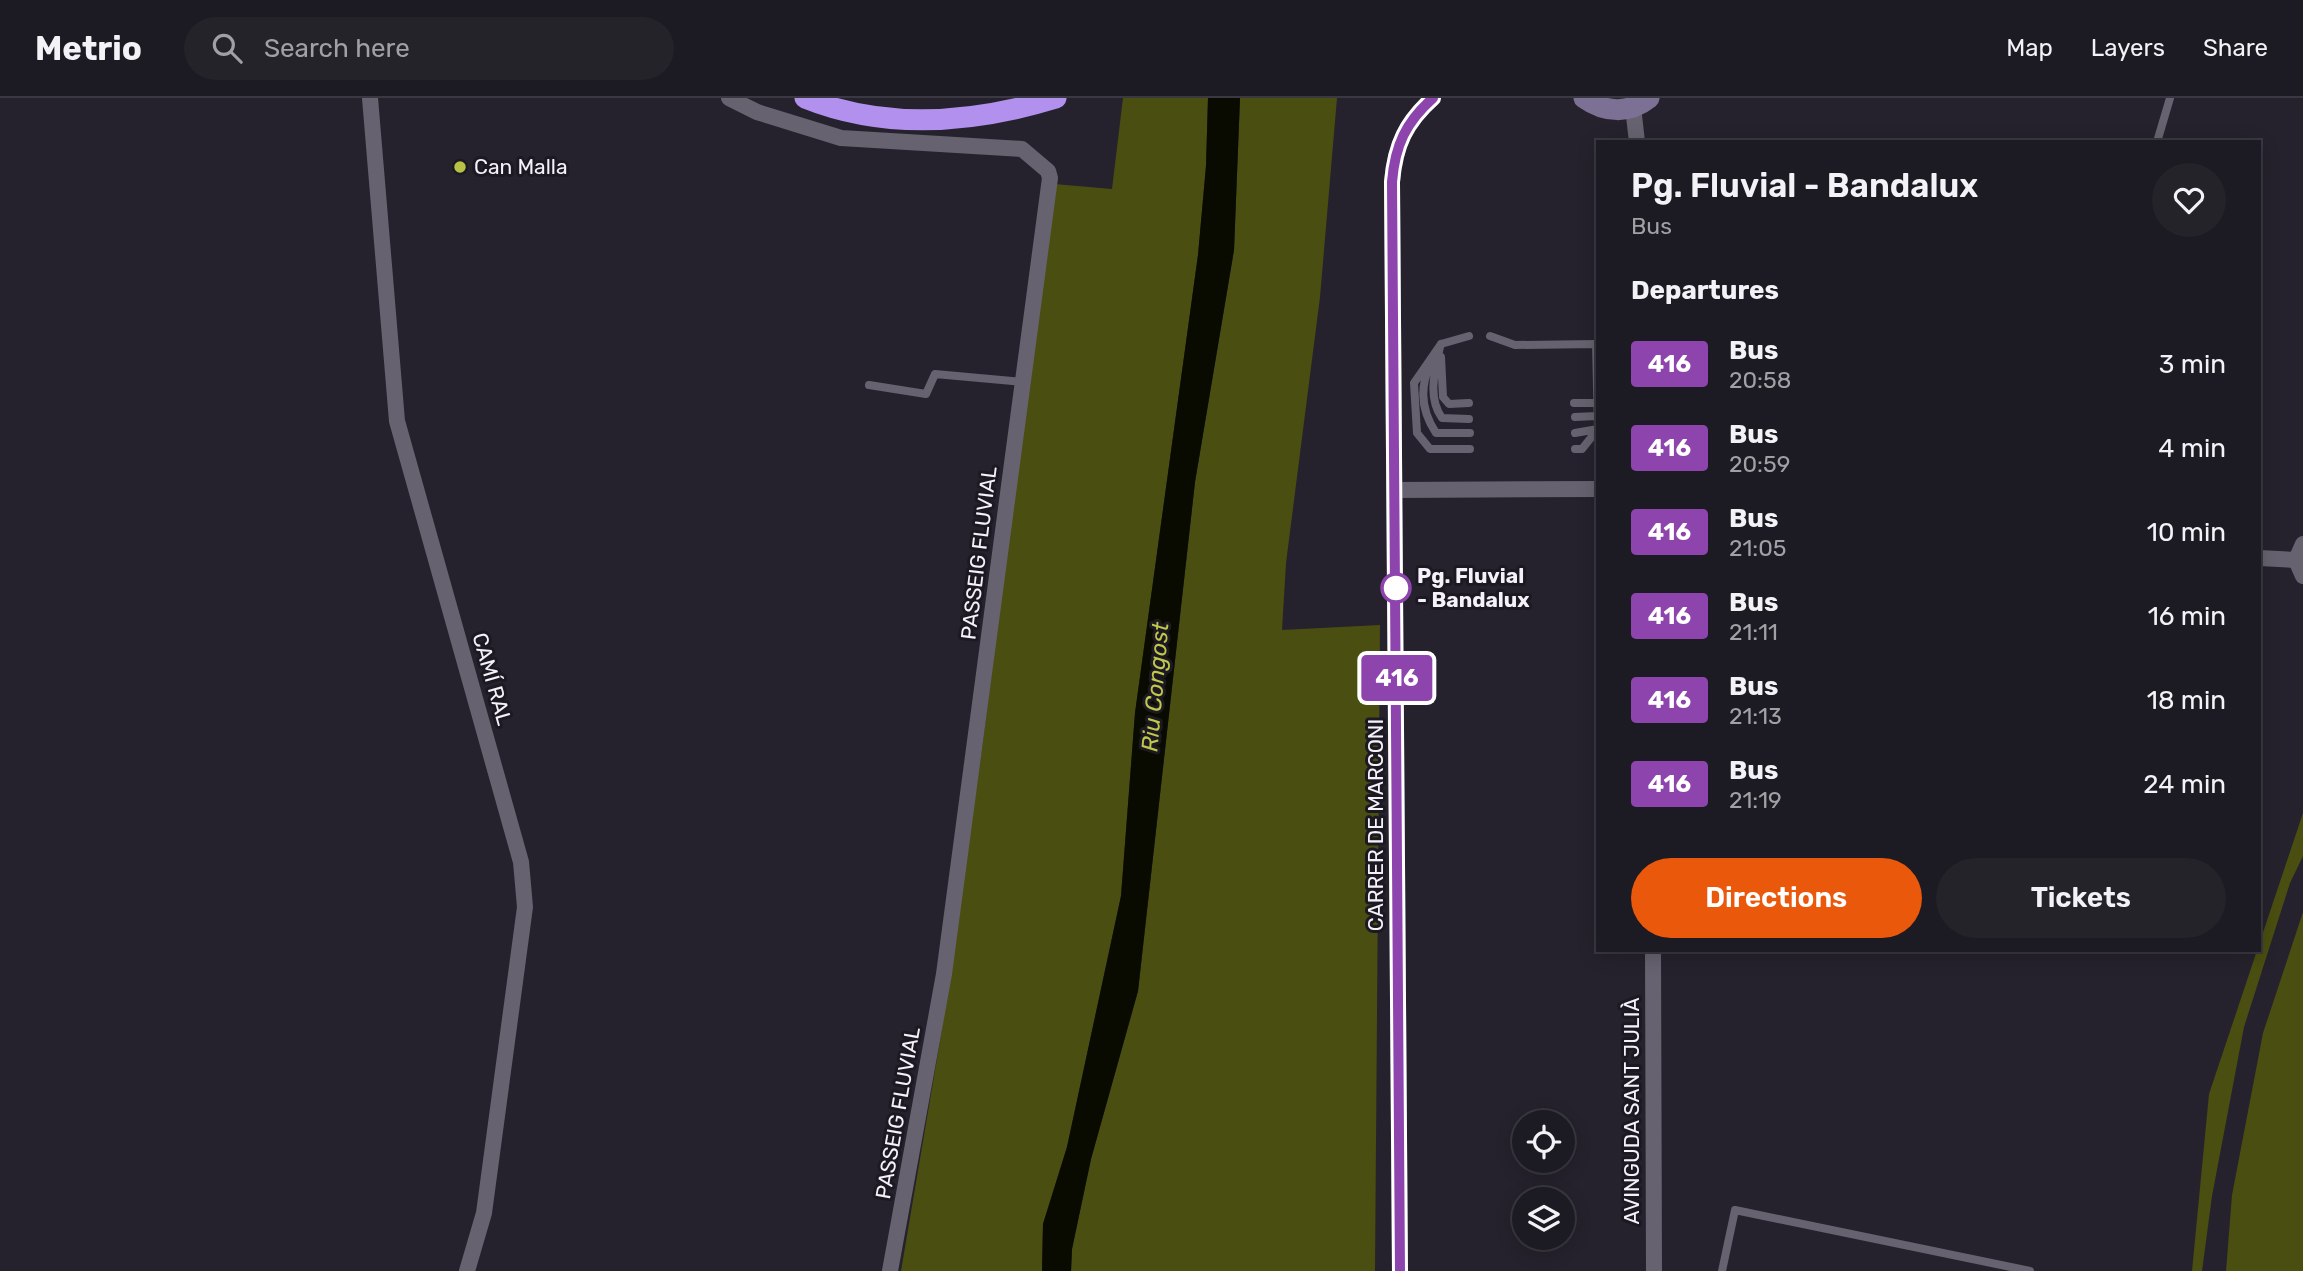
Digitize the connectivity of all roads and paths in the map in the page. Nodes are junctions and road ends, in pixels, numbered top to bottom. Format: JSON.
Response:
{"nodes":[{"id":1,"x":370,"y":98,"type":"edge"},
{"id":2,"x":729,"y":98,"type":"edge"},
{"id":3,"x":805,"y":98,"type":"edge"},
{"id":4,"x":1056,"y":98,"type":"edge"},
{"id":5,"x":1433,"y":98,"type":"edge"},
{"id":6,"x":1584,"y":98,"type":"edge"},
{"id":7,"x":2170,"y":98,"type":"edge"},
{"id":8,"x":1641,"y":103,"type":"edge"},
{"id":9,"x":1637,"y":140,"type":"edge"},
{"id":10,"x":2158,"y":140,"type":"edge"},
{"id":11,"x":1469,"y":336,"type":"dead end"},
{"id":12,"x":1490,"y":336,"type":"dead end"},
{"id":13,"x":1441,"y":344,"type":"junction"},
{"id":14,"x":1596,"y":344,"type":"edge"},
{"id":15,"x":1023,"y":382,"type":"junction"},
{"id":16,"x":869,"y":385,"type":"dead end"},
{"id":17,"x":1469,"y":403,"type":"dead end"},
{"id":18,"x":1574,"y":403,"type":"dead end"},
{"id":19,"x":1596,"y":404,"type":"edge"},
{"id":20,"x":1596,"y":416,"type":"edge"},
{"id":21,"x":1575,"y":417,"type":"dead end"},
{"id":22,"x":1469,"y":419,"type":"dead end"},
{"id":23,"x":1596,"y":429,"type":"edge"},
{"id":24,"x":1596,"y":432,"type":"edge"},
{"id":25,"x":1470,"y":433,"type":"dead end"},
{"id":26,"x":1575,"y":433,"type":"dead end"},
{"id":27,"x":1470,"y":449,"type":"dead end"},
{"id":28,"x":1575,"y":449,"type":"dead end"},
{"id":29,"x":1596,"y":489,"type":"edge"},
{"id":30,"x":1397,"y":490,"type":"junction"},
{"id":31,"x":2303,"y":544,"type":"edge"},
{"id":32,"x":2261,"y":558,"type":"edge"},
{"id":33,"x":2296,"y":560,"type":"junction"},
{"id":34,"x":2303,"y":576,"type":"edge"},
{"id":35,"x":1653,"y":952,"type":"edge"},
{"id":36,"x":467,"y":1271,"type":"edge"},
{"id":37,"x":890,"y":1271,"type":"edge"},
{"id":38,"x":1400,"y":1271,"type":"edge"},
{"id":39,"x":1654,"y":1271,"type":"edge"},
{"id":40,"x":1721,"y":1271,"type":"edge"},
{"id":41,"x":2030,"y":1271,"type":"edge"}],
"edges":[{"from":1,"to":36,"type":"street","name":"CAMÍ RAL"},
{"from":2,"to":15,"type":"street","name":"PASSEIG FLUVIAL"},
{"from":3,"to":4,"type":"highway"},
{"from":5,"to":30,"type":"street","name":"CARRER DE MARCONI"},
{"from":6,"to":8,"type":"street"},
{"from":7,"to":10,"type":"lane"},
{"from":8,"to":9,"type":"street"},
{"from":11,"to":13,"type":"lane"},
{"from":12,"to":14,"type":"lane"},
{"from":13,"to":17,"type":"lane"},
{"from":13,"to":22,"type":"lane"},
{"from":13,"to":25,"type":"lane"},
{"from":13,"to":27,"type":"lane"},
{"from":15,"to":16,"type":"lane"},
{"from":15,"to":37,"type":"street","name":"PASSEIG FLUVIAL"},
{"from":18,"to":19,"type":"lane"},
{"from":20,"to":21,"type":"lane"},
{"from":23,"to":26,"type":"lane"},
{"from":24,"to":28,"type":"lane"},
{"from":29,"to":30,"type":"street"},
{"from":30,"to":38,"type":"street","name":"CARRER DE MARCONI"},
{"from":31,"to":33,"type":"street"},
{"from":32,"to":33,"type":"street"},
{"from":33,"to":34,"type":"street"},
{"from":35,"to":39,"type":"street","name":"AVINGUDA SANT JULIÀ"},
{"from":40,"to":41,"type":"lane"}]}
